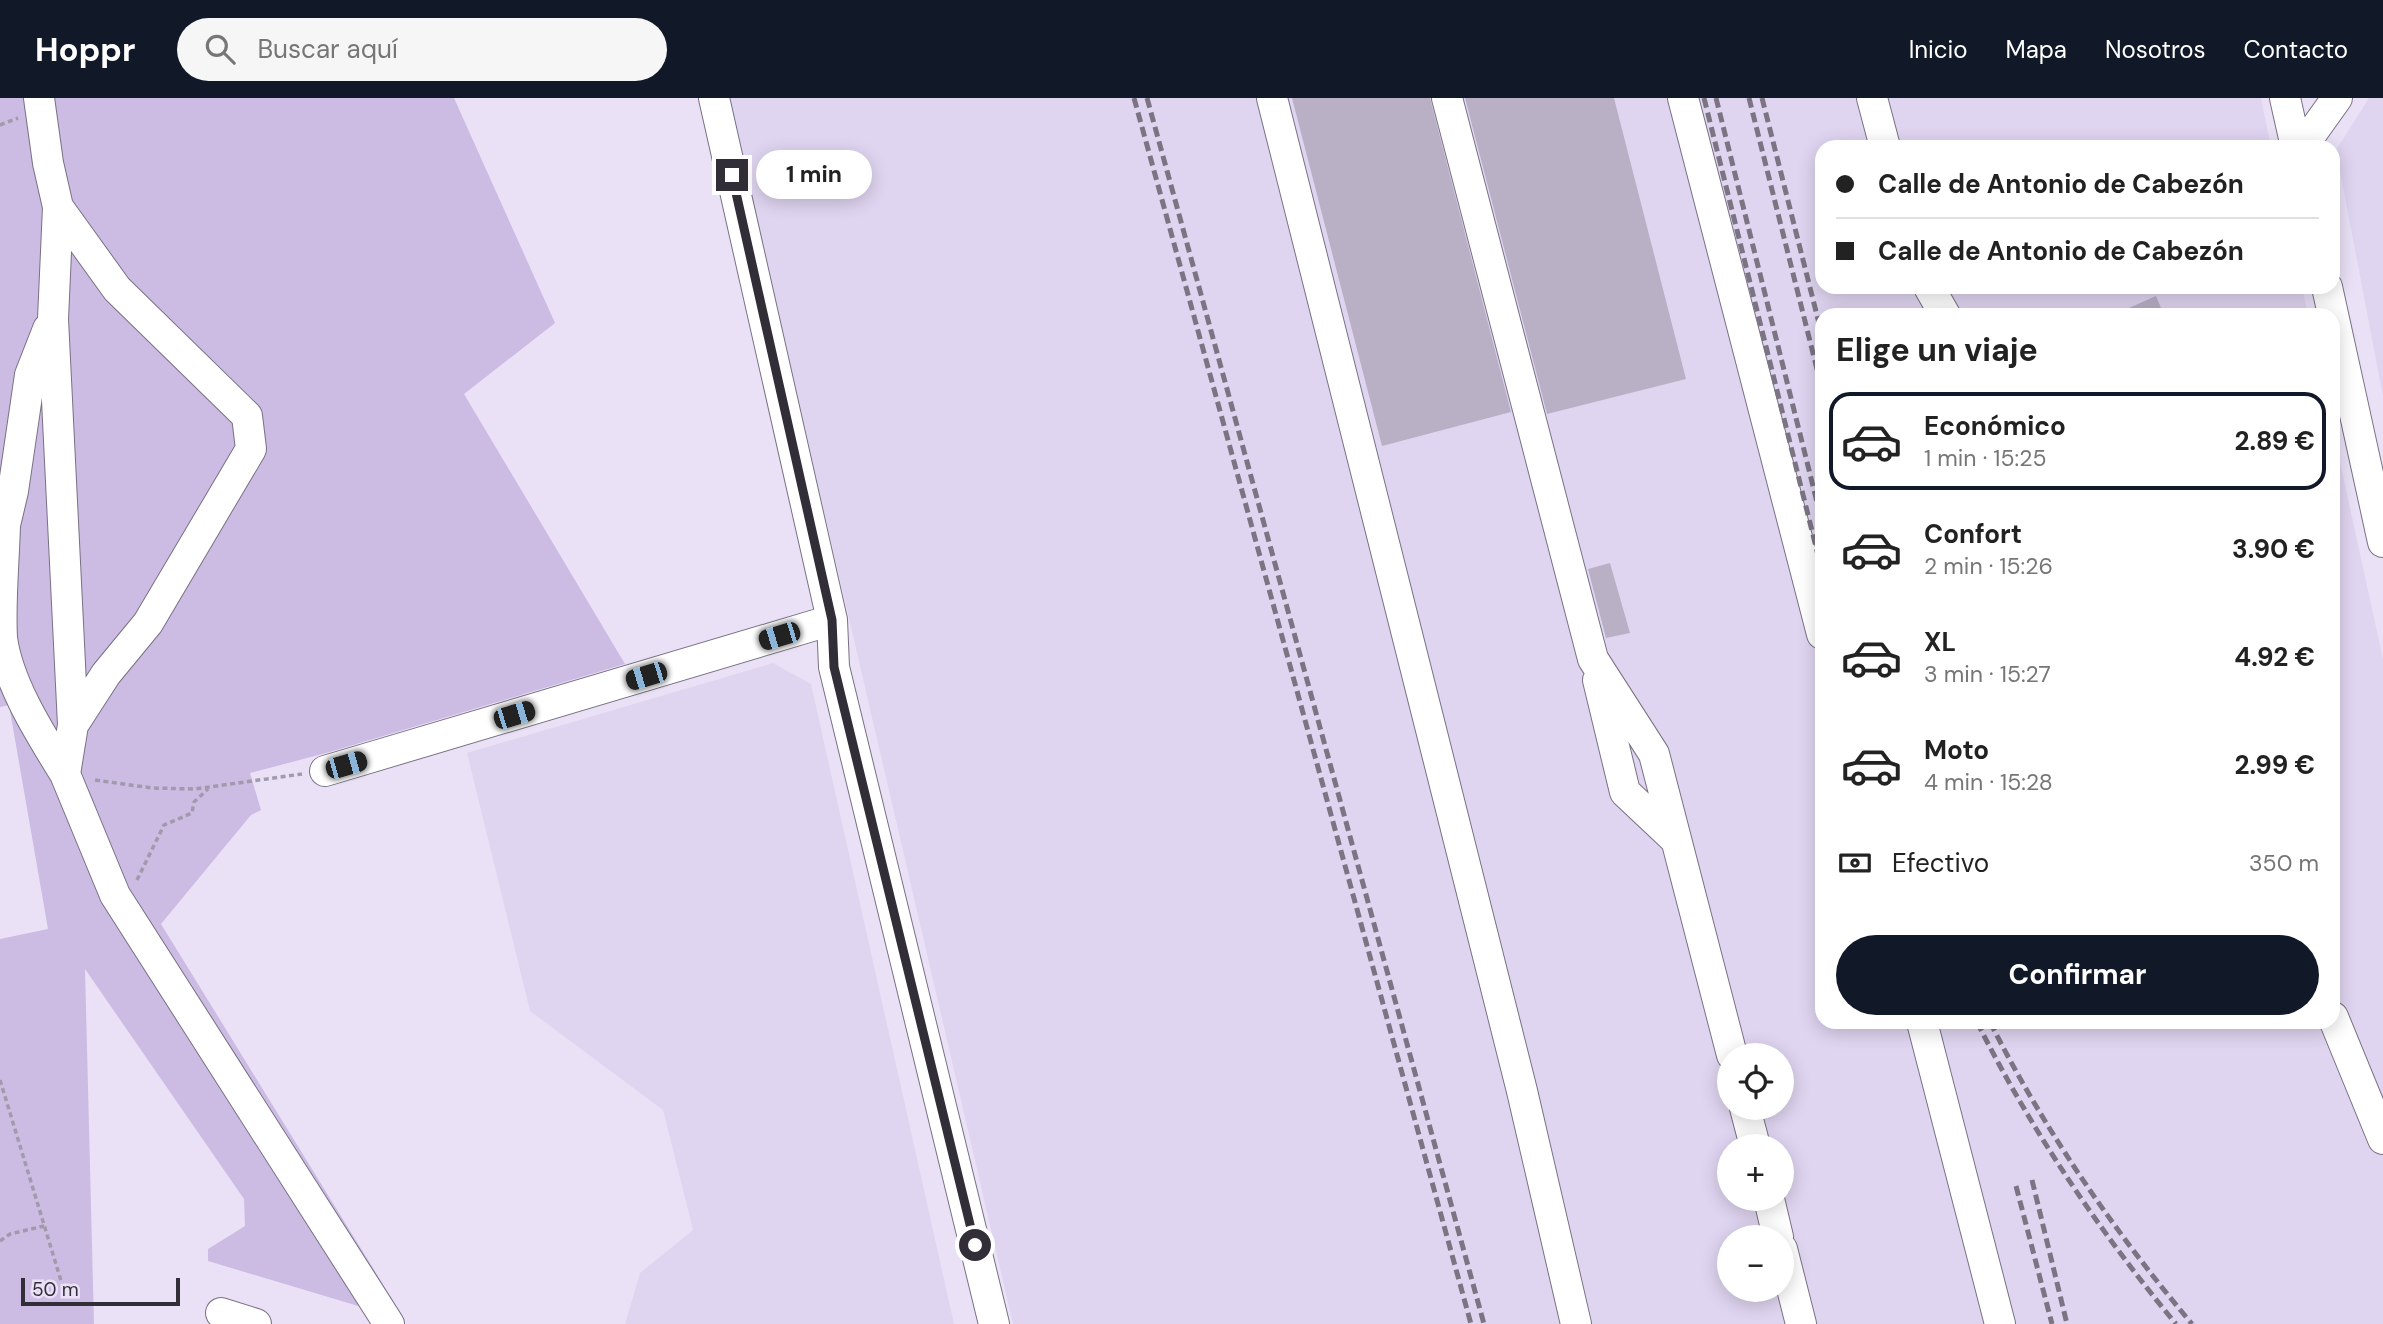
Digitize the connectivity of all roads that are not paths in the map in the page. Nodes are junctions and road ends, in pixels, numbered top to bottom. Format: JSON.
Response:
{"nodes":[{"id":1,"x":39,"y":98,"type":"edge"},
{"id":2,"x":714,"y":98,"type":"edge"},
{"id":3,"x":1272,"y":98,"type":"edge"},
{"id":4,"x":1447,"y":98,"type":"edge"},
{"id":5,"x":1683,"y":98,"type":"edge"},
{"id":6,"x":1872,"y":98,"type":"edge"},
{"id":7,"x":2285,"y":98,"type":"edge"},
{"id":8,"x":2337,"y":98,"type":"edge"},
{"id":9,"x":1883,"y":140,"type":"edge"},
{"id":10,"x":2294,"y":140,"type":"edge"},
{"id":11,"x":2307,"y":140,"type":"edge"},
{"id":12,"x":58,"y":207,"type":"junction"},
{"id":13,"x":52,"y":319,"type":"junction"},
{"id":14,"x":2340,"y":346,"type":"edge"},
{"id":15,"x":2,"y":527,"type":"edge"},
{"id":16,"x":2383,"y":542,"type":"edge"},
{"id":17,"x":1815,"y":607,"type":"edge"},
{"id":18,"x":832,"y":620,"type":"junction"},
{"id":19,"x":1,"y":636,"type":"edge"},
{"id":20,"x":9,"y":682,"type":"edge"},
{"id":21,"x":73,"y":725,"type":"junction"},
{"id":22,"x":325,"y":771,"type":"road end"},
{"id":23,"x":65,"y":774,"type":"junction"},
{"id":24,"x":1924,"y":1029,"type":"edge"},
{"id":25,"x":2338,"y":1029,"type":"edge"},
{"id":26,"x":1729,"y":1043,"type":"edge"},
{"id":27,"x":2383,"y":1139,"type":"edge"},
{"id":28,"x":1794,"y":1296,"type":"edge"},
{"id":29,"x":221,"y":1313,"type":"dead end"},
{"id":30,"x":386,"y":1319,"type":"edge"},
{"id":31,"x":256,"y":1324,"type":"edge"},
{"id":32,"x":994,"y":1324,"type":"edge"},
{"id":33,"x":1576,"y":1324,"type":"edge"},
{"id":34,"x":1801,"y":1324,"type":"edge"},
{"id":35,"x":2000,"y":1324,"type":"edge"}],
"edges":[{"from":1,"to":12,"type":"street"},
{"from":2,"to":18,"type":"street"},
{"from":3,"to":33,"type":"street"},
{"from":4,"to":26,"type":"street"},
{"from":5,"to":17,"type":"street"},
{"from":6,"to":9,"type":"street"},
{"from":7,"to":10,"type":"street"},
{"from":8,"to":11,"type":"street"},
{"from":12,"to":13,"type":"street"},
{"from":12,"to":21,"type":"street"},
{"from":13,"to":15,"type":"street"},
{"from":13,"to":21,"type":"street"},
{"from":14,"to":16,"type":"street"},
{"from":15,"to":19,"type":"street"},
{"from":18,"to":22,"type":"street"},
{"from":18,"to":32,"type":"street"},
{"from":19,"to":20,"type":"street"},
{"from":20,"to":23,"type":"street"},
{"from":21,"to":23,"type":"street"},
{"from":23,"to":30,"type":"street"},
{"from":24,"to":35,"type":"street"},
{"from":25,"to":27,"type":"street"},
{"from":28,"to":34,"type":"street"},
{"from":29,"to":31,"type":"street"}]}
